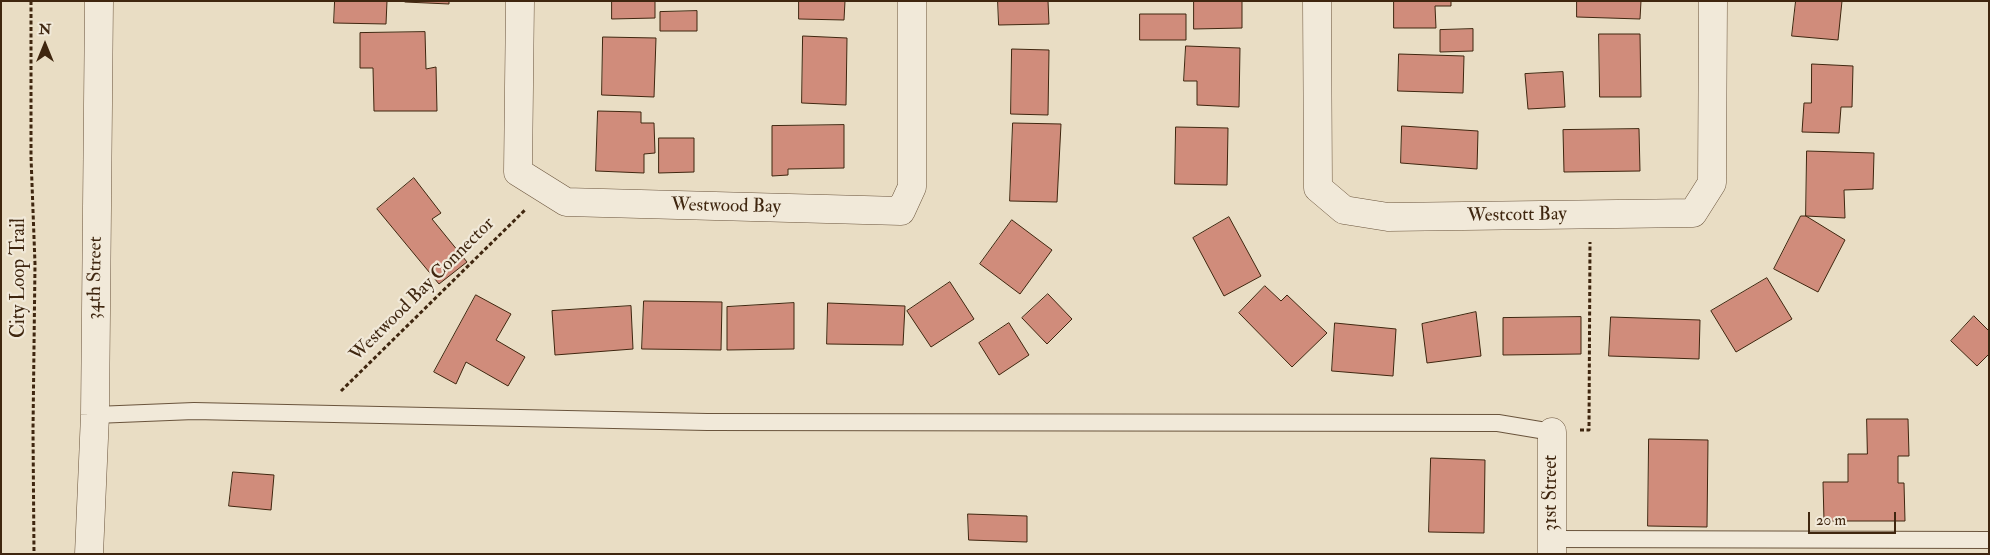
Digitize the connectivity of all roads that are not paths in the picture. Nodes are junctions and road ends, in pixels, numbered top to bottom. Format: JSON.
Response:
{"nodes":[{"id":1,"x":99,"y":1,"type":"edge"},
{"id":2,"x":520,"y":1,"type":"edge"},
{"id":3,"x":912,"y":1,"type":"edge"},
{"id":4,"x":1317,"y":1,"type":"edge"},
{"id":5,"x":1713,"y":1,"type":"edge"},
{"id":6,"x":95,"y":415,"type":"junction"},
{"id":7,"x":1552,"y":432,"type":"joint"},
{"id":8,"x":1989,"y":540,"type":"edge"},
{"id":9,"x":1552,"y":546,"type":"edge"},
{"id":10,"x":89,"y":554,"type":"edge"}],
"edges":[{"from":1,"to":6,"type":"street","name":"34th Street"},
{"from":2,"to":3,"type":"street","name":"Westwood Bay"},
{"from":4,"to":5,"type":"street","name":"Westcott Bay"},
{"from":6,"to":7,"type":"lane"},
{"from":6,"to":10,"type":"street","name":"34th Street"},
{"from":7,"to":9,"type":"street","name":"31st Street"},
{"from":8,"to":9,"type":"lane"}]}
